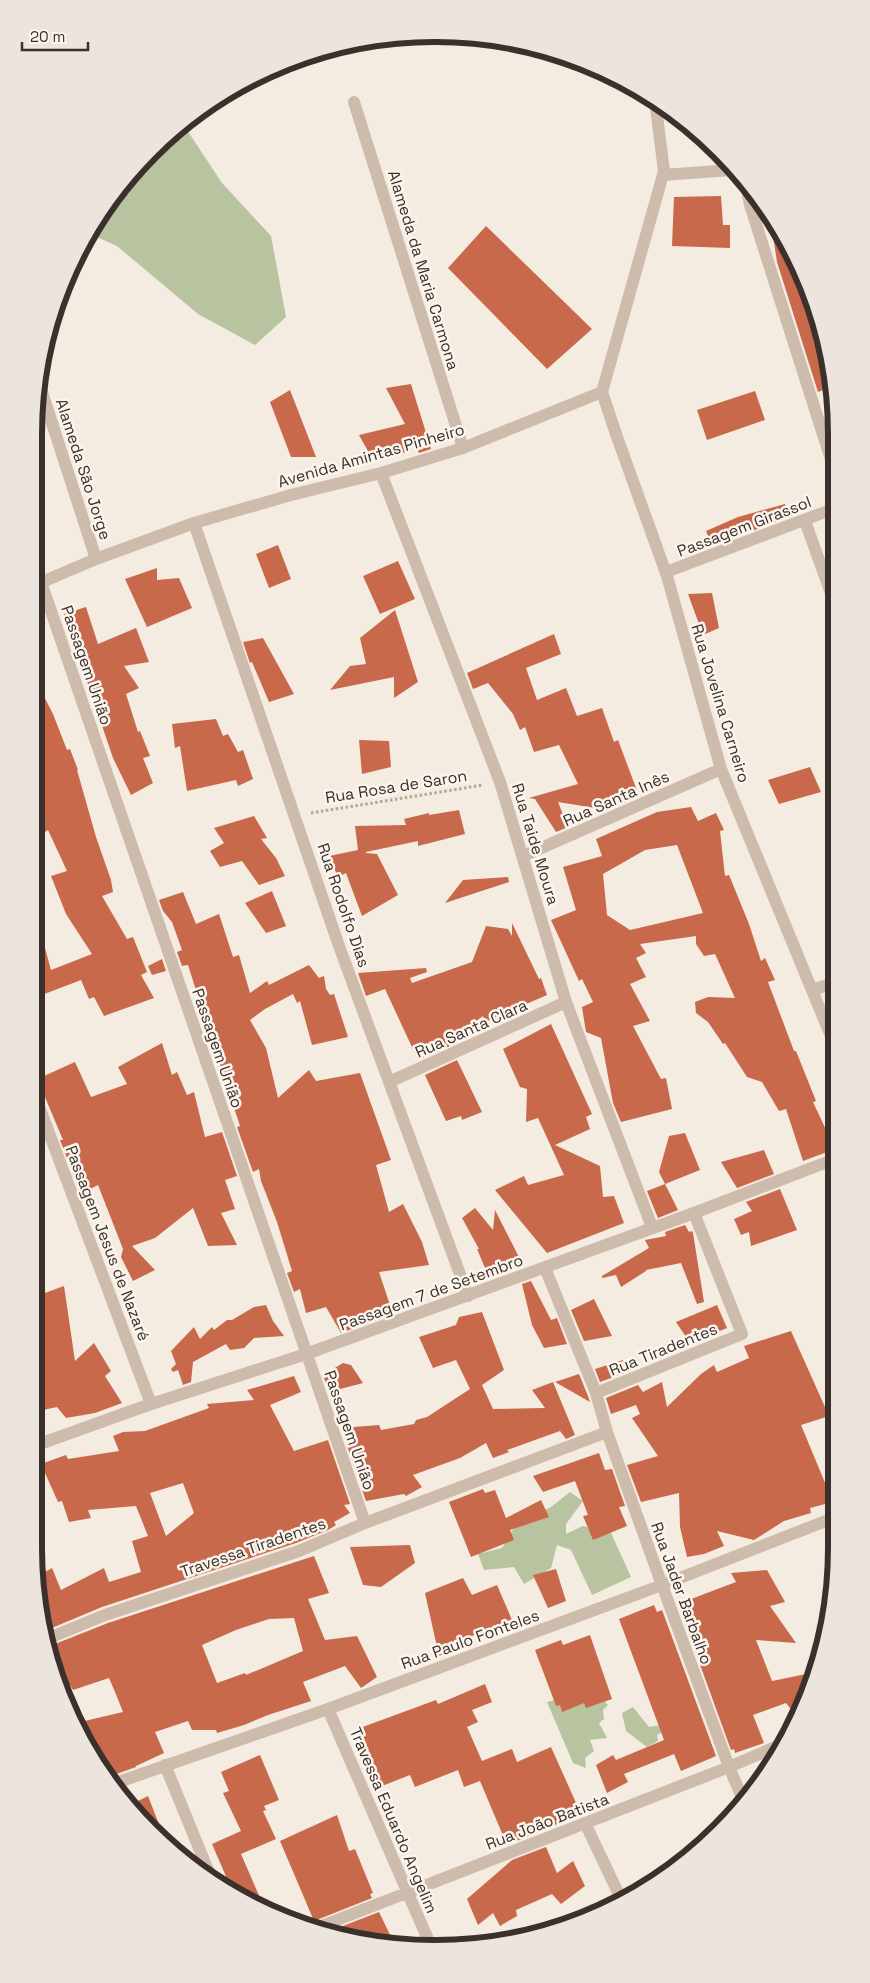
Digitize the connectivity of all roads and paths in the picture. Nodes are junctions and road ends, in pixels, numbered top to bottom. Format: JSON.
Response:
{"nodes":[{"id":1,"x":354,"y":102,"type":"dead end"},
{"id":2,"x":656,"y":111,"type":"edge"},
{"id":3,"x":725,"y":170,"type":"edge"},
{"id":4,"x":663,"y":175,"type":"junction"},
{"id":5,"x":749,"y":200,"type":"edge"},
{"id":6,"x":602,"y":392,"type":"junction"},
{"id":7,"x":44,"y":399,"type":"edge"},
{"id":8,"x":463,"y":448,"type":"junction"},
{"id":9,"x":828,"y":450,"type":"edge"},
{"id":10,"x":381,"y":473,"type":"junction"},
{"id":11,"x":828,"y":511,"type":"edge"},
{"id":12,"x":804,"y":521,"type":"junction"},
{"id":13,"x":194,"y":523,"type":"junction"},
{"id":14,"x":96,"y":559,"type":"junction"},
{"id":15,"x":666,"y":572,"type":"junction"},
{"id":16,"x":42,"y":582,"type":"edge"},
{"id":17,"x":828,"y":586,"type":"edge"},
{"id":18,"x":42,"y":595,"type":"edge"},
{"id":19,"x":721,"y":769,"type":"junction"},
{"id":20,"x":500,"y":782,"type":"junction"},
{"id":21,"x":296,"y":816,"type":"junction"},
{"id":22,"x":524,"y":856,"type":"junction"},
{"id":23,"x":828,"y":984,"type":"edge"},
{"id":24,"x":813,"y":990,"type":"junction"},
{"id":25,"x":566,"y":1002,"type":"junction"},
{"id":26,"x":828,"y":1028,"type":"edge"},
{"id":27,"x":389,"y":1082,"type":"junction"},
{"id":28,"x":42,"y":1114,"type":"edge"},
{"id":29,"x":828,"y":1163,"type":"edge"},
{"id":30,"x":694,"y":1213,"type":"junction"},
{"id":31,"x":652,"y":1227,"type":"junction"},
{"id":32,"x":545,"y":1268,"type":"junction"},
{"id":33,"x":468,"y":1296,"type":"junction"},
{"id":34,"x":306,"y":1354,"type":"junction"},
{"id":35,"x":596,"y":1393,"type":"junction"},
{"id":36,"x":151,"y":1404,"type":"junction"},
{"id":37,"x":607,"y":1432,"type":"junction"},
{"id":38,"x":42,"y":1443,"type":"edge"},
{"id":39,"x":828,"y":1520,"type":"edge"},
{"id":40,"x":365,"y":1523,"type":"junction"},
{"id":41,"x":662,"y":1585,"type":"junction"},
{"id":42,"x":53,"y":1636,"type":"edge"},
{"id":43,"x":328,"y":1709,"type":"junction"},
{"id":44,"x":771,"y":1750,"type":"edge"},
{"id":45,"x":165,"y":1765,"type":"junction"},
{"id":46,"x":729,"y":1767,"type":"junction"},
{"id":47,"x":120,"y":1781,"type":"edge"},
{"id":48,"x":741,"y":1794,"type":"edge"},
{"id":49,"x":585,"y":1823,"type":"junction"},
{"id":50,"x":207,"y":1867,"type":"edge"},
{"id":51,"x":408,"y":1893,"type":"junction"},
{"id":52,"x":619,"y":1895,"type":"edge"},
{"id":53,"x":326,"y":1925,"type":"edge"},
{"id":54,"x":428,"y":1940,"type":"edge"}],
"edges":[{"from":1,"to":8,"type":"street","name":"Alameda da Maria Carmona"},
{"from":2,"to":4,"type":"street"},
{"from":3,"to":4,"type":"street"},
{"from":4,"to":6,"type":"street"},
{"from":5,"to":9,"type":"street"},
{"from":6,"to":8,"type":"street","name":"Avenida Amintas Pinheiro"},
{"from":6,"to":15,"type":"street","name":"Rua Jovelina Carneiro"},
{"from":7,"to":14,"type":"street","name":"Alameda São Jorge"},
{"from":8,"to":10,"type":"street","name":"Avenida Amintas Pinheiro"},
{"from":10,"to":13,"type":"street","name":"Avenida Amintas Pinheiro"},
{"from":10,"to":20,"type":"street","name":"Rua Taide Moura"},
{"from":11,"to":12,"type":"street","name":"Passagem Girassol"},
{"from":12,"to":15,"type":"street","name":"Passagem Girassol"},
{"from":12,"to":17,"type":"street"},
{"from":13,"to":14,"type":"street","name":"Avenida Amintas Pinheiro"},
{"from":13,"to":21,"type":"street","name":"Rua Rodolfo Dias"},
{"from":14,"to":16,"type":"street","name":"Avenida Amintas Pinheiro"},
{"from":15,"to":19,"type":"street","name":"Rua Jovelina Carneiro"},
{"from":18,"to":34,"type":"street","name":"Passagem União"},
{"from":19,"to":22,"type":"street","name":"Rua Santa Inês"},
{"from":19,"to":24,"type":"street","name":"Rua Jovelina Carneiro"},
{"from":20,"to":21,"type":"path","name":"Rua Rosa de Saron"},
{"from":20,"to":22,"type":"street","name":"Rua Taide Moura"},
{"from":21,"to":27,"type":"street","name":"Rua Rodolfo Dias"},
{"from":22,"to":25,"type":"street","name":"Rua Taide Moura"},
{"from":23,"to":24,"type":"street"},
{"from":24,"to":26,"type":"street","name":"Rua Jovelina Carneiro"},
{"from":25,"to":27,"type":"street","name":"Rua Santa Clara"},
{"from":25,"to":31,"type":"street","name":"Rua Taide Moura"},
{"from":27,"to":33,"type":"street","name":"Rua Rodolfo Dias"},
{"from":28,"to":36,"type":"street","name":"Passagem Jesus de Nazaré"},
{"from":29,"to":30,"type":"street","name":"Passagem 7 de Setembro"},
{"from":30,"to":31,"type":"street","name":"Passagem 7 de Setembro"},
{"from":30,"to":35,"type":"street","name":"Rua Tiradentes"},
{"from":31,"to":32,"type":"street","name":"Passagem 7 de Setembro"},
{"from":32,"to":33,"type":"street","name":"Passagem 7 de Setembro"},
{"from":32,"to":35,"type":"street","name":"Rua Jader Barbalho"},
{"from":33,"to":34,"type":"street","name":"Passagem 7 de Setembro"},
{"from":34,"to":36,"type":"street","name":"Passagem 7 de Setembro"},
{"from":34,"to":40,"type":"street","name":"Passagem União"},
{"from":35,"to":37,"type":"street","name":"Rua Jader Barbalho"},
{"from":36,"to":38,"type":"street","name":"Passagem 7 de Setembro"},
{"from":37,"to":40,"type":"street","name":"Travessa Tiradentes"},
{"from":37,"to":41,"type":"street","name":"Rua Jader Barbalho"},
{"from":39,"to":41,"type":"street","name":"Rua Paulo Fonteles"},
{"from":40,"to":42,"type":"street","name":"Travessa Tiradentes"},
{"from":41,"to":43,"type":"street","name":"Rua Paulo Fonteles"},
{"from":41,"to":46,"type":"street","name":"Rua Jader Barbalho"},
{"from":43,"to":45,"type":"street","name":"Rua Paulo Fonteles"},
{"from":43,"to":51,"type":"street","name":"Travessa Eduardo Angelim"},
{"from":44,"to":46,"type":"street","name":"Rua João Batista"},
{"from":45,"to":47,"type":"street","name":"Rua Paulo Fonteles"},
{"from":45,"to":50,"type":"street"},
{"from":46,"to":48,"type":"street","name":"Rua Jader Barbalho"},
{"from":46,"to":49,"type":"street","name":"Rua João Batista"},
{"from":49,"to":51,"type":"street","name":"Rua João Batista"},
{"from":49,"to":52,"type":"street"},
{"from":51,"to":53,"type":"street","name":"Rua João Batista"},
{"from":51,"to":54,"type":"street","name":"Travessa Eduardo Angelim"}]}
